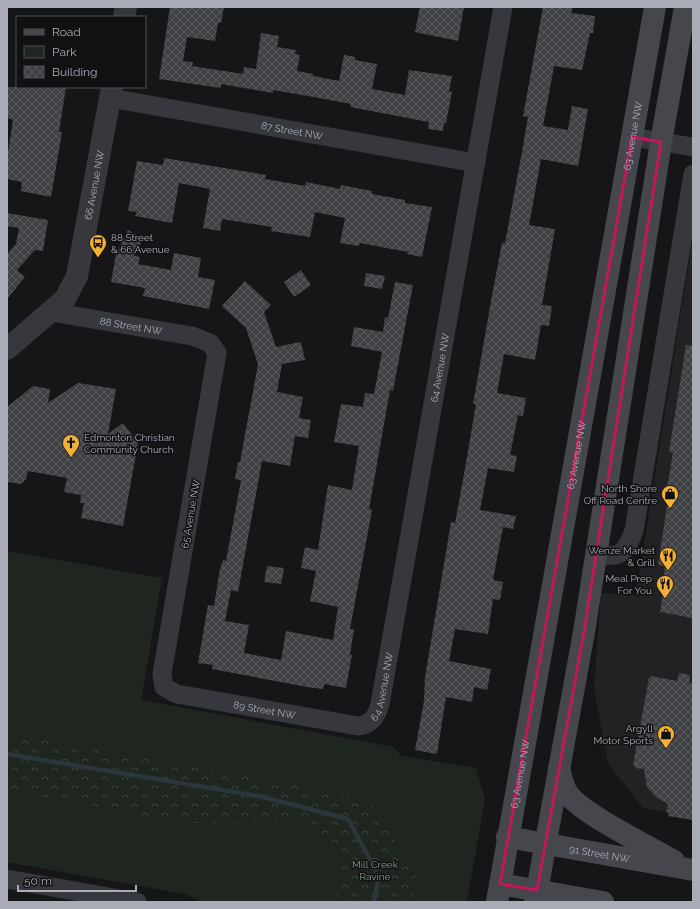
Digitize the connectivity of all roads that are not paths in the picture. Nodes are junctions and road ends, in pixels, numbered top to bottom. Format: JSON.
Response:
{"nodes":[{"id":1,"x":503,"y":7,"type":"edge"},
{"id":2,"x":655,"y":7,"type":"edge"},
{"id":3,"x":685,"y":7,"type":"edge"},
{"id":4,"x":111,"y":93,"type":"edge"},
{"id":5,"x":632,"y":137,"type":"junction"},
{"id":6,"x":661,"y":142,"type":"junction"},
{"id":7,"x":693,"y":147,"type":"edge"},
{"id":8,"x":476,"y":163,"type":"junction"},
{"id":9,"x":693,"y":174,"type":"edge"},
{"id":10,"x":51,"y":312,"type":"junction"},
{"id":11,"x":210,"y":343,"type":"joint"},
{"id":12,"x":7,"y":349,"type":"edge"},
{"id":13,"x":596,"y":554,"type":"junction"},
{"id":14,"x":164,"y":687,"type":"joint"},
{"id":15,"x":367,"y":724,"type":"joint"},
{"id":16,"x":559,"y":767,"type":"junction"},
{"id":17,"x":507,"y":837,"type":"junction"},
{"id":18,"x":546,"y":843,"type":"junction"},
{"id":19,"x":691,"y":870,"type":"edge"},
{"id":20,"x":7,"y":879,"type":"edge"},
{"id":21,"x":498,"y":893,"type":"edge"},
{"id":22,"x":536,"y":896,"type":"edge"},
{"id":23,"x":137,"y":902,"type":"edge"},
{"id":24,"x":603,"y":902,"type":"edge"}],
"edges":[{"from":1,"to":8,"type":"street","name":"64 Avenue NW"},
{"from":2,"to":5,"type":"main road","name":"63 Avenue NW"},
{"from":3,"to":6,"type":"main road"},
{"from":4,"to":8,"type":"street","name":"87 Street NW"},
{"from":4,"to":10,"type":"street","name":"66 Avenue NW"},
{"from":5,"to":6,"type":"street"},
{"from":5,"to":17,"type":"main road","name":"63 Avenue NW"},
{"from":6,"to":7,"type":"street"},
{"from":6,"to":13,"type":"main road"},
{"from":8,"to":15,"type":"street","name":"64 Avenue NW"},
{"from":9,"to":13,"type":"street"},
{"from":10,"to":11,"type":"street","name":"88 Street NW"},
{"from":10,"to":12,"type":"street","name":"66 Avenue NW"},
{"from":11,"to":14,"type":"street","name":"65 Avenue NW"},
{"from":13,"to":16,"type":"main road"},
{"from":14,"to":15,"type":"street","name":"89 Street NW"},
{"from":16,"to":18,"type":"main road"},
{"from":16,"to":19,"type":"main road"},
{"from":17,"to":18,"type":"main road","name":"91 Street NW"},
{"from":17,"to":21,"type":"main road","name":"63 Avenue NW"},
{"from":18,"to":19,"type":"main road","name":"91 Street NW"},
{"from":18,"to":22,"type":"main road"},
{"from":20,"to":23,"type":"street"},
{"from":21,"to":22,"type":"main road"},
{"from":22,"to":24,"type":"main road"}]}
